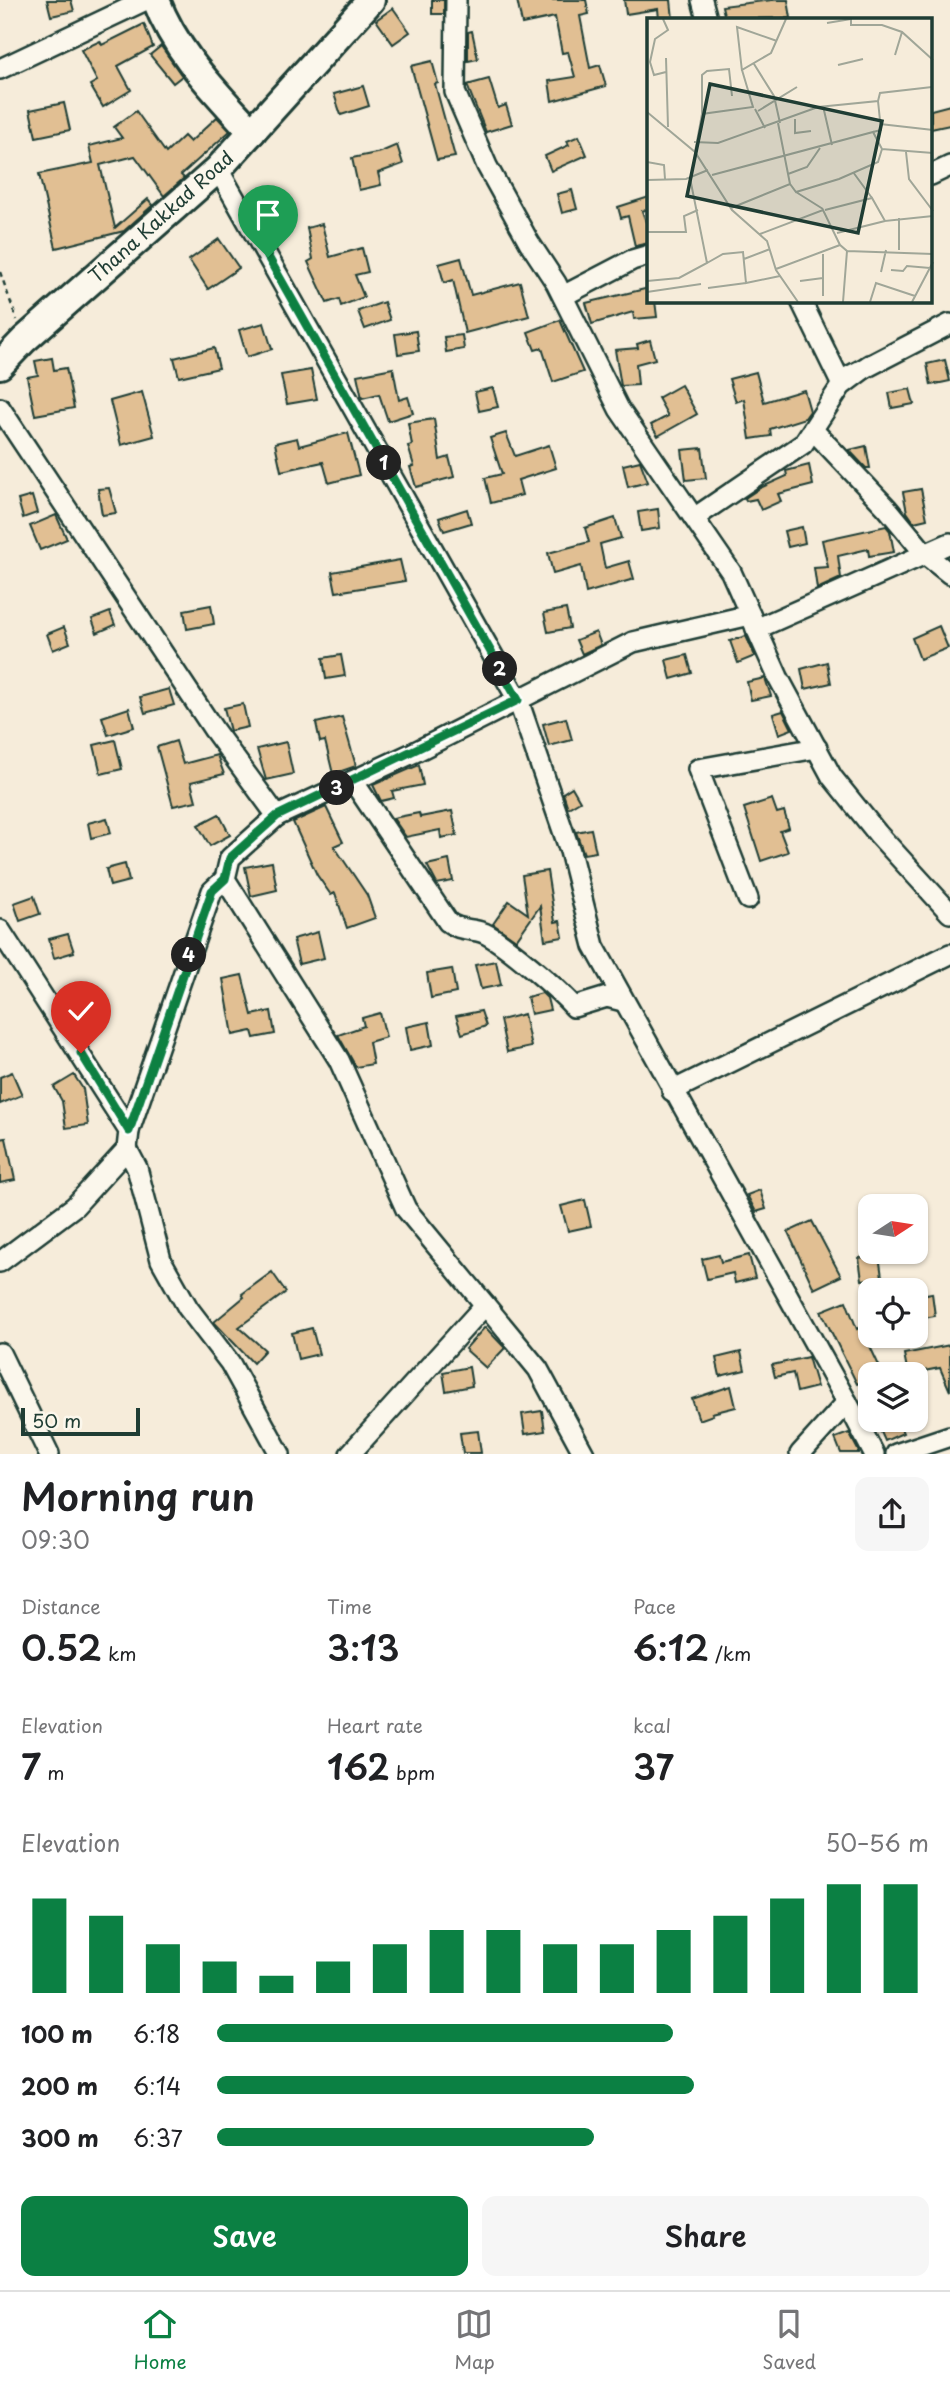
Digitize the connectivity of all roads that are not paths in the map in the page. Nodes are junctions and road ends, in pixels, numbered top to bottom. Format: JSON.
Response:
{"nodes":[{"id":1,"x":146,"y":0,"type":"edge"},
{"id":2,"x":156,"y":0,"type":"edge"},
{"id":3,"x":371,"y":0,"type":"edge"},
{"id":4,"x":456,"y":0,"type":"edge"},
{"id":5,"x":702,"y":0,"type":"edge"},
{"id":6,"x":707,"y":18,"type":"edge"},
{"id":7,"x":0,"y":69,"type":"edge"},
{"id":8,"x":252,"y":132,"type":"junction"},
{"id":9,"x":950,"y":166,"type":"edge"},
{"id":10,"x":218,"y":169,"type":"junction"},
{"id":11,"x":932,"y":175,"type":"edge"},
{"id":12,"x":647,"y":256,"type":"edge"},
{"id":13,"x":563,"y":296,"type":"junction"},
{"id":14,"x":802,"y":303,"type":"edge"},
{"id":15,"x":950,"y":324,"type":"edge"},
{"id":16,"x":0,"y":365,"type":"edge"},
{"id":17,"x":869,"y":365,"type":"junction"},
{"id":18,"x":0,"y":408,"type":"edge"},
{"id":19,"x":813,"y":430,"type":"junction"},
{"id":20,"x":694,"y":518,"type":"junction"},
{"id":21,"x":950,"y":543,"type":"edge"},
{"id":22,"x":926,"y":555,"type":"junction"},
{"id":23,"x":950,"y":574,"type":"edge"},
{"id":24,"x":753,"y":622,"type":"junction"},
{"id":25,"x":518,"y":700,"type":"junction"},
{"id":26,"x":817,"y":748,"type":"junction"},
{"id":27,"x":353,"y":781,"type":"junction"},
{"id":28,"x":277,"y":816,"type":"junction"},
{"id":29,"x":225,"y":879,"type":"junction"},
{"id":30,"x":748,"y":899,"type":"dead end"},
{"id":31,"x":950,"y":913,"type":"edge"},
{"id":32,"x":0,"y":930,"type":"edge"},
{"id":33,"x":950,"y":954,"type":"edge"},
{"id":34,"x":623,"y":1001,"type":"junction"},
{"id":35,"x":672,"y":1091,"type":"junction"},
{"id":36,"x":128,"y":1140,"type":"junction"},
{"id":37,"x":0,"y":1262,"type":"edge"},
{"id":38,"x":485,"y":1305,"type":"junction"},
{"id":39,"x":0,"y":1353,"type":"edge"},
{"id":40,"x":847,"y":1402,"type":"junction"},
{"id":41,"x":950,"y":1436,"type":"edge"},
{"id":42,"x":920,"y":1450,"type":"edge"},
{"id":43,"x":48,"y":1454,"type":"edge"},
{"id":44,"x":281,"y":1454,"type":"edge"},
{"id":45,"x":350,"y":1454,"type":"edge"},
{"id":46,"x":584,"y":1454,"type":"edge"},
{"id":47,"x":800,"y":1454,"type":"edge"},
{"id":48,"x":874,"y":1454,"type":"edge"},
{"id":49,"x":896,"y":1454,"type":"edge"}],
"edges":[{"from":1,"to":7,"type":"street"},
{"from":2,"to":8,"type":"main road"},
{"from":3,"to":8,"type":"main road","name":"Thana Kakkad Road"},
{"from":4,"to":13,"type":"street"},
{"from":5,"to":6,"type":"street"},
{"from":8,"to":10,"type":"main road","name":"Thana Kakkad Road"},
{"from":9,"to":11,"type":"street"},
{"from":10,"to":16,"type":"main road","name":"Thana Kakkad Road"},
{"from":10,"to":25,"type":"street"},
{"from":12,"to":13,"type":"street"},
{"from":13,"to":20,"type":"street"},
{"from":14,"to":17,"type":"street"},
{"from":15,"to":17,"type":"street"},
{"from":17,"to":19,"type":"street"},
{"from":18,"to":28,"type":"street"},
{"from":19,"to":20,"type":"street"},
{"from":19,"to":22,"type":"street"},
{"from":20,"to":24,"type":"street"},
{"from":21,"to":22,"type":"street"},
{"from":22,"to":23,"type":"street"},
{"from":22,"to":24,"type":"street"},
{"from":24,"to":25,"type":"street"},
{"from":24,"to":26,"type":"street"},
{"from":25,"to":27,"type":"street"},
{"from":25,"to":34,"type":"street"},
{"from":26,"to":30,"type":"street"},
{"from":26,"to":31,"type":"street"},
{"from":27,"to":28,"type":"street"},
{"from":27,"to":34,"type":"street"},
{"from":28,"to":29,"type":"street"},
{"from":29,"to":36,"type":"street"},
{"from":29,"to":38,"type":"street"},
{"from":32,"to":36,"type":"street"},
{"from":33,"to":35,"type":"street"},
{"from":34,"to":35,"type":"street"},
{"from":35,"to":40,"type":"street"},
{"from":36,"to":37,"type":"street"},
{"from":36,"to":44,"type":"street"},
{"from":38,"to":45,"type":"street"},
{"from":38,"to":46,"type":"street"},
{"from":39,"to":43,"type":"street"},
{"from":40,"to":47,"type":"street"},
{"from":40,"to":48,"type":"street"},
{"from":41,"to":42,"type":"street"},
{"from":42,"to":49,"type":"street"}]}
